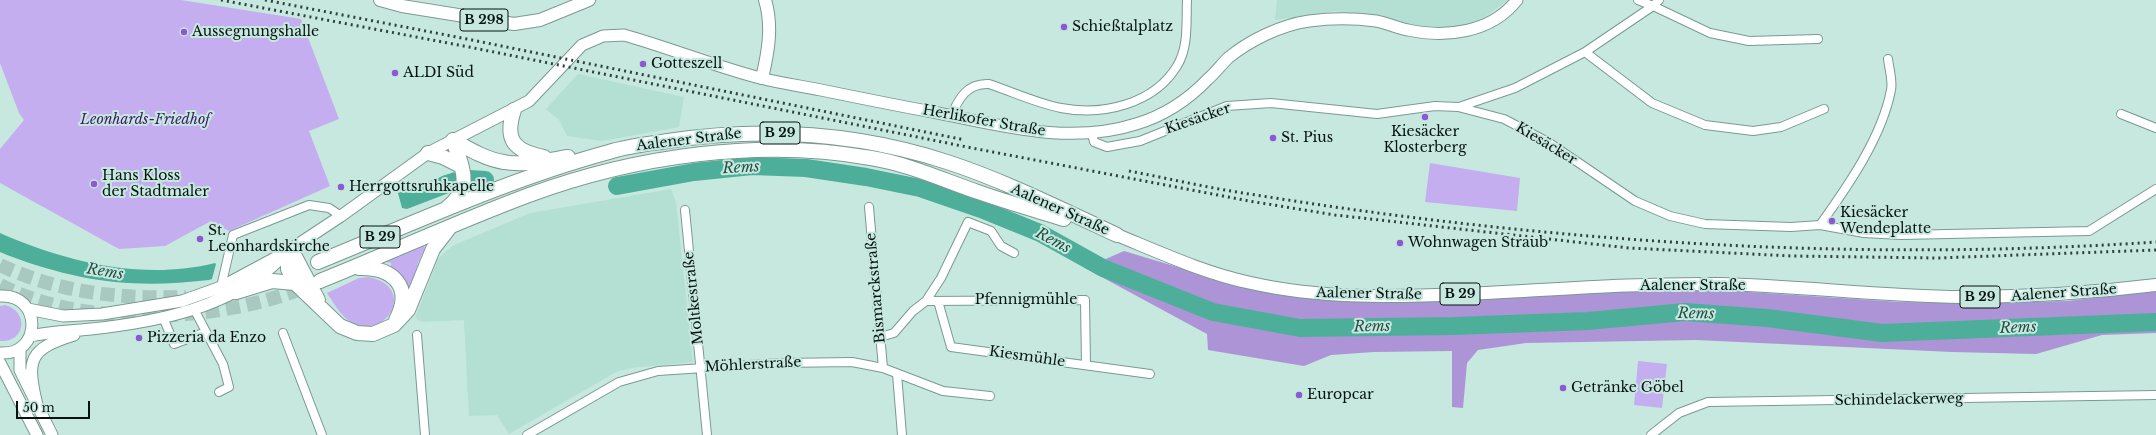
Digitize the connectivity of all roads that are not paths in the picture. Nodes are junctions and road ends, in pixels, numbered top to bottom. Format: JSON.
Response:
{"nodes":[{"id":1,"x":380,"y":0,"type":"edge"},
{"id":2,"x":407,"y":0,"type":"edge"},
{"id":3,"x":589,"y":0,"type":"edge"},
{"id":4,"x":765,"y":0,"type":"edge"},
{"id":5,"x":1187,"y":0,"type":"edge"},
{"id":6,"x":1517,"y":0,"type":"edge"},
{"id":7,"x":1638,"y":0,"type":"edge"},
{"id":8,"x":1660,"y":0,"type":"edge"},
{"id":9,"x":1653,"y":6,"type":"junction"},
{"id":10,"x":566,"y":10,"type":"junction"},
{"id":11,"x":1818,"y":39,"type":"dead end"},
{"id":12,"x":1585,"y":52,"type":"junction"},
{"id":13,"x":1888,"y":59,"type":"dead end"},
{"id":14,"x":762,"y":78,"type":"junction"},
{"id":15,"x":1458,"y":107,"type":"junction"},
{"id":16,"x":1824,"y":109,"type":"dead end"},
{"id":17,"x":514,"y":110,"type":"junction"},
{"id":18,"x":2121,"y":114,"type":"dead end"},
{"id":19,"x":951,"y":116,"type":"junction"},
{"id":20,"x":2156,"y":128,"type":"edge"},
{"id":21,"x":1092,"y":133,"type":"junction"},
{"id":22,"x":453,"y":140,"type":"junction"},
{"id":23,"x":610,"y":151,"type":"junction"},
{"id":24,"x":428,"y":153,"type":"junction"},
{"id":25,"x":556,"y":159,"type":"junction"},
{"id":26,"x":461,"y":166,"type":"junction"},
{"id":27,"x":2156,"y":189,"type":"edge"},
{"id":28,"x":869,"y":207,"type":"dead end"},
{"id":29,"x":685,"y":210,"type":"dead end"},
{"id":30,"x":442,"y":212,"type":"junction"},
{"id":31,"x":341,"y":216,"type":"junction"},
{"id":32,"x":451,"y":225,"type":"junction"},
{"id":33,"x":1820,"y":225,"type":"junction"},
{"id":34,"x":1117,"y":235,"type":"junction"},
{"id":35,"x":290,"y":250,"type":"junction"},
{"id":36,"x":1014,"y":253,"type":"dead end"},
{"id":37,"x":318,"y":262,"type":"dead end"},
{"id":38,"x":352,"y":268,"type":"junction"},
{"id":39,"x":320,"y":281,"type":"tunnel mouth"},
{"id":40,"x":295,"y":283,"type":"junction"},
{"id":41,"x":2156,"y":285,"type":"edge"},
{"id":42,"x":221,"y":287,"type":"junction"},
{"id":43,"x":236,"y":292,"type":"junction"},
{"id":44,"x":3,"y":295,"type":"edge"},
{"id":45,"x":926,"y":301,"type":"junction"},
{"id":46,"x":938,"y":301,"type":"junction"},
{"id":47,"x":322,"y":307,"type":"junction"},
{"id":48,"x":28,"y":309,"type":"junction"},
{"id":49,"x":194,"y":309,"type":"junction"},
{"id":50,"x":163,"y":317,"type":"junction"},
{"id":51,"x":394,"y":325,"type":"junction"},
{"id":52,"x":90,"y":329,"type":"junction"},
{"id":53,"x":206,"y":332,"type":"junction"},
{"id":54,"x":283,"y":333,"type":"dead end"},
{"id":55,"x":417,"y":335,"type":"dead end"},
{"id":56,"x":30,"y":336,"type":"junction"},
{"id":57,"x":880,"y":337,"type":"junction"},
{"id":58,"x":20,"y":348,"type":"junction"},
{"id":59,"x":0,"y":353,"type":"edge"},
{"id":60,"x":0,"y":363,"type":"edge"},
{"id":61,"x":1086,"y":365,"type":"junction"},
{"id":62,"x":701,"y":368,"type":"junction"},
{"id":63,"x":883,"y":368,"type":"junction"},
{"id":64,"x":897,"y":374,"type":"junction"},
{"id":65,"x":1150,"y":374,"type":"dead end"},
{"id":66,"x":219,"y":392,"type":"dead end"},
{"id":67,"x":2156,"y":395,"type":"edge"},
{"id":68,"x":990,"y":396,"type":"dead end"},
{"id":69,"x":37,"y":405,"type":"junction"},
{"id":70,"x":37,"y":435,"type":"edge"},
{"id":71,"x":52,"y":435,"type":"edge"},
{"id":72,"x":322,"y":435,"type":"edge"},
{"id":73,"x":425,"y":435,"type":"edge"},
{"id":74,"x":527,"y":435,"type":"edge"},
{"id":75,"x":707,"y":435,"type":"edge"},
{"id":76,"x":902,"y":435,"type":"edge"},
{"id":77,"x":1651,"y":435,"type":"edge"}],
"edges":[{"from":1,"to":10,"type":"main road","number":"B 298"},
{"from":2,"to":10,"type":"main road","number":"B 298"},
{"from":3,"to":10,"type":"main road","number":"B 298"},
{"from":4,"to":14,"type":"main road"},
{"from":5,"to":19,"type":"street"},
{"from":6,"to":21,"type":"main road","name":"Herlikofer Straße"},
{"from":7,"to":9,"type":"street"},
{"from":8,"to":9,"type":"street"},
{"from":9,"to":11,"type":"street"},
{"from":9,"to":12,"type":"street"},
{"from":12,"to":15,"type":"street"},
{"from":12,"to":16,"type":"street"},
{"from":13,"to":33,"type":"street"},
{"from":14,"to":17,"type":"main road","name":"Herlikofer Straße"},
{"from":14,"to":19,"type":"main road","name":"Herlikofer Straße"},
{"from":15,"to":21,"type":"street","name":"Kiesäcker"},
{"from":15,"to":33,"type":"street","name":"Kiesäcker"},
{"from":17,"to":22,"type":"main road","name":"Herlikofer Straße"},
{"from":17,"to":25,"type":"highway"},
{"from":18,"to":20,"type":"street"},
{"from":19,"to":21,"type":"main road","name":"Herlikofer Straße"},
{"from":22,"to":24,"type":"main road"},
{"from":22,"to":25,"type":"highway"},
{"from":22,"to":26,"type":"highway"},
{"from":23,"to":25,"type":"highway"},
{"from":23,"to":30,"type":"highway","number":"B 29"},
{"from":23,"to":34,"type":"highway","name":"Aalener Straße","number":"B 29"},
{"from":24,"to":26,"type":"highway"},
{"from":24,"to":31,"type":"main road"},
{"from":26,"to":30,"type":"highway"},
{"from":27,"to":33,"type":"street","name":"Kiesäcker"},
{"from":28,"to":57,"type":"street","name":"Bismarckstraße"},
{"from":29,"to":62,"type":"street","name":"Moltkestraße"},
{"from":30,"to":37,"type":"highway","number":"B 29"},
{"from":31,"to":35,"type":"main road"},
{"from":31,"to":42,"type":"street"},
{"from":32,"to":34,"type":"highway","number":"B 29"},
{"from":32,"to":38,"type":"highway","number":"B 29"},
{"from":32,"to":51,"type":"highway"},
{"from":34,"to":41,"type":"main road","name":"Aalener Straße","number":"B 29"},
{"from":35,"to":40,"type":"highway"},
{"from":35,"to":42,"type":"main road"},
{"from":35,"to":43,"type":"main road"},
{"from":35,"to":47,"type":"highway"},
{"from":36,"to":45,"type":"street"},
{"from":38,"to":39,"type":"highway","number":"B 29"},
{"from":38,"to":51,"type":"highway"},
{"from":40,"to":43,"type":"highway"},
{"from":40,"to":47,"type":"highway"},
{"from":42,"to":48,"type":"main road"},
{"from":43,"to":49,"type":"main road"},
{"from":44,"to":48,"type":"main road"},
{"from":45,"to":46,"type":"street","name":"Pfennigmühle"},
{"from":45,"to":57,"type":"street"},
{"from":46,"to":61,"type":"street","name":"Kiesmühle"},
{"from":46,"to":61,"type":"street","name":"Pfennigmühle"},
{"from":47,"to":51,"type":"highway"},
{"from":48,"to":56,"type":"main road"},
{"from":49,"to":50,"type":"main road"},
{"from":49,"to":53,"type":"street"},
{"from":50,"to":52,"type":"main road"},
{"from":50,"to":53,"type":"street"},
{"from":52,"to":56,"type":"main road"},
{"from":52,"to":69,"type":"main road"},
{"from":53,"to":66,"type":"street"},
{"from":54,"to":72,"type":"street"},
{"from":55,"to":73,"type":"street"},
{"from":56,"to":58,"type":"main road"},
{"from":57,"to":63,"type":"street","name":"Bismarckstraße"},
{"from":58,"to":59,"type":"main road"},
{"from":58,"to":69,"type":"main road"},
{"from":60,"to":70,"type":"main road"},
{"from":61,"to":65,"type":"street","name":"Kiesmühle"},
{"from":62,"to":63,"type":"street","name":"Möhlerstraße"},
{"from":62,"to":74,"type":"street","name":"Möhlerstraße"},
{"from":62,"to":75,"type":"street","name":"Moltkestraße"},
{"from":63,"to":64,"type":"street","name":"Möhlerstraße"},
{"from":64,"to":68,"type":"street","name":"Möhlerstraße"},
{"from":64,"to":76,"type":"street"},
{"from":67,"to":77,"type":"street","name":"Schindelackerweg"},
{"from":69,"to":71,"type":"main road"}]}
